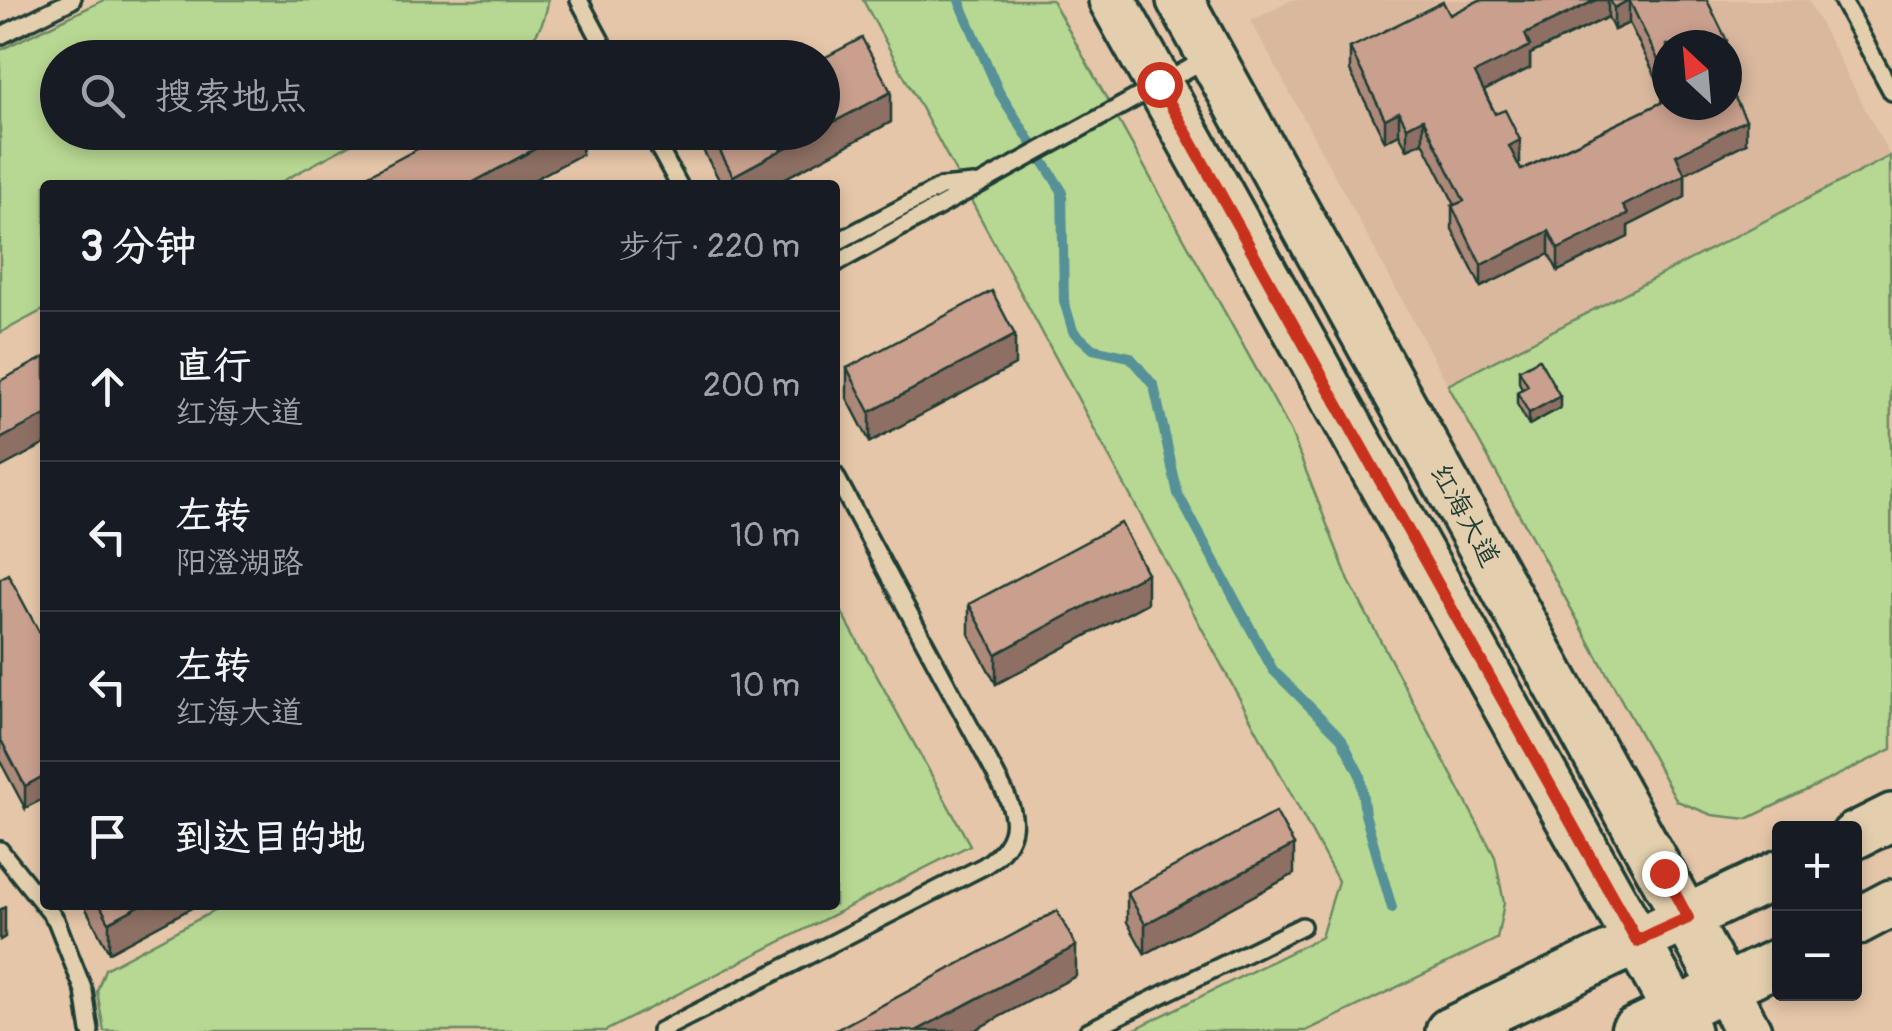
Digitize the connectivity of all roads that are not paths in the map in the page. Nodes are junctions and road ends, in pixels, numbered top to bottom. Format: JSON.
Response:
{"nodes":[{"id":1,"x":72,"y":0,"type":"edge"},
{"id":2,"x":579,"y":0,"type":"edge"},
{"id":3,"x":1112,"y":0,"type":"edge"},
{"id":4,"x":1180,"y":0,"type":"edge"},
{"id":5,"x":1842,"y":0,"type":"edge"},
{"id":6,"x":0,"y":36,"type":"edge"},
{"id":7,"x":600,"y":40,"type":"edge"},
{"id":8,"x":1211,"y":56,"type":"junction"},
{"id":9,"x":1159,"y":84,"type":"junction"},
{"id":10,"x":1892,"y":92,"type":"edge"},
{"id":11,"x":660,"y":150,"type":"edge"},
{"id":12,"x":676,"y":180,"type":"edge"},
{"id":13,"x":974,"y":184,"type":"junction"},
{"id":14,"x":840,"y":240,"type":"edge"},
{"id":15,"x":840,"y":261,"type":"edge"},
{"id":16,"x":840,"y":484,"type":"edge"},
{"id":17,"x":1892,"y":817,"type":"edge"},
{"id":18,"x":1862,"y":832,"type":"edge"},
{"id":19,"x":0,"y":850,"type":"edge"},
{"id":20,"x":1772,"y":877,"type":"edge"},
{"id":21,"x":40,"y":900,"type":"edge"},
{"id":22,"x":1892,"y":904,"type":"edge"},
{"id":23,"x":48,"y":910,"type":"edge"},
{"id":24,"x":1688,"y":918,"type":"junction"},
{"id":25,"x":1862,"y":919,"type":"edge"},
{"id":26,"x":1302,"y":926,"type":"dead end"},
{"id":27,"x":1637,"y":941,"type":"junction"},
{"id":28,"x":1772,"y":964,"type":"edge"},
{"id":29,"x":1724,"y":987,"type":"junction"},
{"id":30,"x":1681,"y":1021,"type":"edge"},
{"id":31,"x":90,"y":1031,"type":"edge"},
{"id":32,"x":660,"y":1031,"type":"edge"},
{"id":33,"x":1088,"y":1031,"type":"edge"},
{"id":34,"x":1449,"y":1031,"type":"edge"},
{"id":35,"x":1634,"y":1031,"type":"edge"},
{"id":36,"x":1748,"y":1031,"type":"edge"}],
"edges":[{"from":1,"to":6,"type":"lane"},
{"from":2,"to":7,"type":"lane"},
{"from":3,"to":9,"type":"main road","name":"红海大道"},
{"from":4,"to":8,"type":"main road","name":"红海大道"},
{"from":5,"to":10,"type":"lane"},
{"from":8,"to":9,"type":"lane"},
{"from":8,"to":24,"type":"main road","name":"红海大道"},
{"from":9,"to":13,"type":"lane"},
{"from":9,"to":27,"type":"main road","name":"红海大道"},
{"from":11,"to":12,"type":"lane"},
{"from":13,"to":14,"type":"lane"},
{"from":13,"to":15,"type":"lane"},
{"from":16,"to":32,"type":"lane"},
{"from":17,"to":18,"type":"main road"},
{"from":19,"to":21,"type":"lane"},
{"from":20,"to":24,"type":"main road"},
{"from":22,"to":25,"type":"main road"},
{"from":23,"to":31,"type":"lane"},
{"from":24,"to":27,"type":"main road"},
{"from":24,"to":29,"type":"main road","name":"红海大道"},
{"from":26,"to":33,"type":"lane"},
{"from":27,"to":30,"type":"main road","name":"红海大道"},
{"from":27,"to":34,"type":"main road"},
{"from":28,"to":29,"type":"main road"},
{"from":29,"to":30,"type":"main road"},
{"from":29,"to":36,"type":"main road","name":"红海大道"},
{"from":30,"to":35,"type":"main road"}]}
